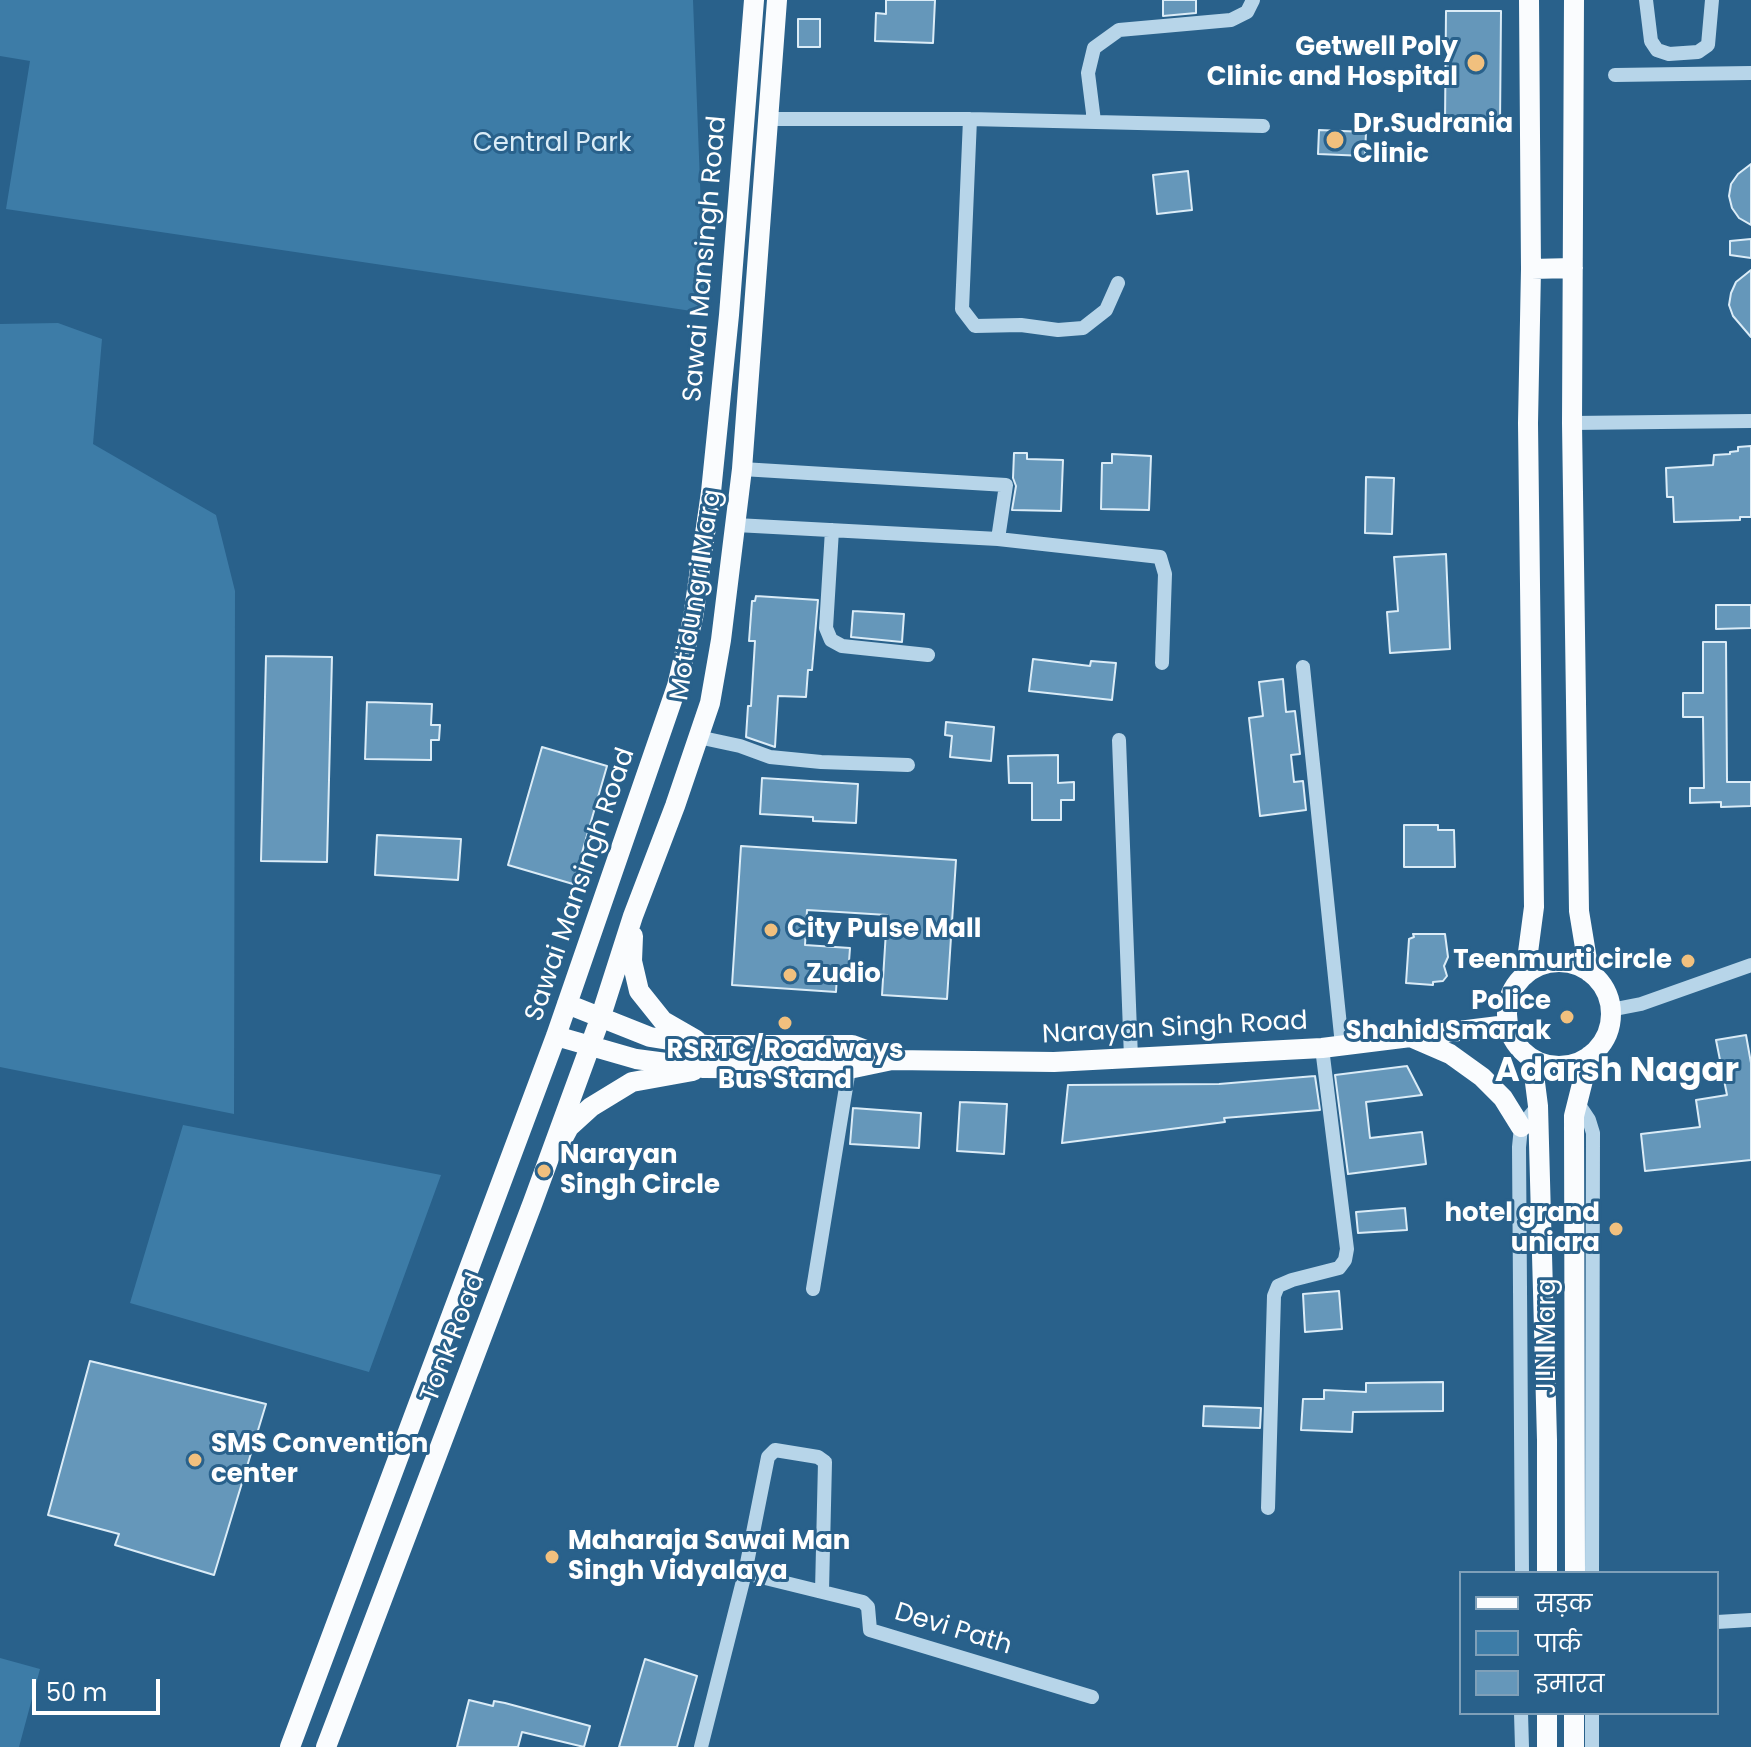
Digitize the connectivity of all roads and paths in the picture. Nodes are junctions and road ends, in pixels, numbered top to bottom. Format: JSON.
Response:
{"nodes":[{"id":1,"x":754,"y":0,"type":"edge"},
{"id":2,"x":777,"y":0,"type":"edge"},
{"id":3,"x":1253,"y":0,"type":"edge"},
{"id":4,"x":1529,"y":0,"type":"edge"},
{"id":5,"x":1574,"y":0,"type":"edge"},
{"id":6,"x":1646,"y":0,"type":"edge"},
{"id":7,"x":1712,"y":0,"type":"edge"},
{"id":8,"x":1751,"y":73,"type":"edge"},
{"id":9,"x":1615,"y":75,"type":"dead end"},
{"id":10,"x":768,"y":119,"type":"junction"},
{"id":11,"x":970,"y":119,"type":"junction"},
{"id":12,"x":1094,"y":121,"type":"junction"},
{"id":13,"x":1263,"y":126,"type":"dead end"},
{"id":14,"x":1573,"y":268,"type":"junction"},
{"id":15,"x":1531,"y":269,"type":"junction"},
{"id":16,"x":1118,"y":283,"type":"dead end"},
{"id":17,"x":1751,"y":421,"type":"edge"},
{"id":18,"x":1572,"y":423,"type":"junction"},
{"id":19,"x":742,"y":469,"type":"junction"},
{"id":20,"x":736,"y":525,"type":"junction"},
{"id":21,"x":832,"y":530,"type":"junction"},
{"id":22,"x":998,"y":539,"type":"junction"},
{"id":23,"x":928,"y":655,"type":"dead end"},
{"id":24,"x":1162,"y":663,"type":"dead end"},
{"id":25,"x":1303,"y":667,"type":"dead end"},
{"id":26,"x":698,"y":737,"type":"junction"},
{"id":27,"x":1119,"y":740,"type":"dead end"},
{"id":28,"x":908,"y":765,"type":"dead end"},
{"id":29,"x":633,"y":916,"type":"junction"},
{"id":30,"x":1751,"y":965,"type":"edge"},
{"id":31,"x":1589,"y":972,"type":"junction"},
{"id":32,"x":1525,"y":975,"type":"junction"},
{"id":33,"x":567,"y":1004,"type":"junction"},
{"id":34,"x":1610,"y":1010,"type":"junction"},
{"id":35,"x":600,"y":1019,"type":"junction"},
{"id":36,"x":1507,"y":1025,"type":"junction"},
{"id":37,"x":556,"y":1036,"type":"junction"},
{"id":38,"x":1411,"y":1037,"type":"junction"},
{"id":39,"x":706,"y":1045,"type":"junction"},
{"id":40,"x":1332,"y":1046,"type":"junction"},
{"id":41,"x":589,"y":1047,"type":"junction"},
{"id":42,"x":1589,"y":1056,"type":"junction"},
{"id":43,"x":1131,"y":1058,"type":"junction"},
{"id":44,"x":1532,"y":1059,"type":"junction"},
{"id":45,"x":892,"y":1060,"type":"junction"},
{"id":46,"x":704,"y":1068,"type":"junction"},
{"id":47,"x":849,"y":1069,"type":"junction"},
{"id":48,"x":1577,"y":1102,"type":"junction"},
{"id":49,"x":1538,"y":1106,"type":"junction"},
{"id":50,"x":1521,"y":1127,"type":"junction"},
{"id":51,"x":544,"y":1171,"type":"junction"},
{"id":52,"x":813,"y":1289,"type":"dead end"},
{"id":53,"x":1268,"y":1508,"type":"dead end"},
{"id":54,"x":1522,"y":1571,"type":"edge"},
{"id":55,"x":1547,"y":1571,"type":"edge"},
{"id":56,"x":1575,"y":1571,"type":"edge"},
{"id":57,"x":1592,"y":1571,"type":"edge"},
{"id":58,"x":745,"y":1573,"type":"junction"},
{"id":59,"x":822,"y":1591,"type":"junction"},
{"id":60,"x":1751,"y":1620,"type":"edge"},
{"id":61,"x":1719,"y":1622,"type":"edge"},
{"id":62,"x":1092,"y":1697,"type":"dead end"},
{"id":63,"x":1521,"y":1715,"type":"edge"},
{"id":64,"x":1547,"y":1715,"type":"edge"},
{"id":65,"x":1574,"y":1715,"type":"edge"},
{"id":66,"x":1592,"y":1715,"type":"edge"},
{"id":67,"x":705,"y":1746,"type":"edge"},
{"id":68,"x":290,"y":1747,"type":"edge"},
{"id":69,"x":326,"y":1747,"type":"edge"},
{"id":70,"x":1522,"y":1747,"type":"edge"},
{"id":71,"x":1547,"y":1747,"type":"edge"},
{"id":72,"x":1574,"y":1747,"type":"edge"},
{"id":73,"x":1592,"y":1747,"type":"edge"}],
"edges":[{"from":1,"to":33,"type":"main road","name":"Sawai Mansingh Road"},
{"from":2,"to":10,"type":"main road","name":"Motidungri Marg"},
{"from":3,"to":12,"type":"street"},
{"from":4,"to":15,"type":"main road"},
{"from":5,"to":14,"type":"main road"},
{"from":6,"to":7,"type":"street"},
{"from":8,"to":9,"type":"street"},
{"from":10,"to":11,"type":"street"},
{"from":10,"to":19,"type":"main road","name":"Motidungri Marg"},
{"from":11,"to":12,"type":"street"},
{"from":11,"to":16,"type":"street"},
{"from":12,"to":13,"type":"street"},
{"from":14,"to":15,"type":"main road"},
{"from":14,"to":18,"type":"main road"},
{"from":15,"to":32,"type":"main road"},
{"from":17,"to":18,"type":"street"},
{"from":18,"to":31,"type":"main road"},
{"from":19,"to":20,"type":"main road","name":"Motidungri Marg"},
{"from":19,"to":22,"type":"street"},
{"from":20,"to":21,"type":"street"},
{"from":20,"to":26,"type":"main road","name":"Motidungri Marg"},
{"from":21,"to":22,"type":"street"},
{"from":21,"to":23,"type":"street"},
{"from":22,"to":24,"type":"street"},
{"from":25,"to":40,"type":"street"},
{"from":26,"to":28,"type":"street"},
{"from":26,"to":29,"type":"main road","name":"Motidungri Marg"},
{"from":27,"to":43,"type":"street"},
{"from":29,"to":35,"type":"main road","name":"Motidungri Marg"},
{"from":29,"to":39,"type":"main road"},
{"from":30,"to":34,"type":"street"},
{"from":31,"to":32,"type":"main road"},
{"from":31,"to":34,"type":"main road"},
{"from":32,"to":36,"type":"main road"},
{"from":33,"to":35,"type":"main road"},
{"from":33,"to":37,"type":"main road","name":"Sawai Mansingh Road"},
{"from":34,"to":42,"type":"main road"},
{"from":35,"to":39,"type":"main road"},
{"from":35,"to":41,"type":"main road","name":"Motidungri Marg"},
{"from":36,"to":38,"type":"main road","name":"Narayan Singh Road"},
{"from":36,"to":44,"type":"main road"},
{"from":37,"to":41,"type":"main road"},
{"from":37,"to":68,"type":"main road","name":"Sawai Mansingh Road"},
{"from":38,"to":40,"type":"main road","name":"Narayan Singh Road"},
{"from":38,"to":50,"type":"main road"},
{"from":39,"to":45,"type":"main road"},
{"from":40,"to":43,"type":"main road","name":"Narayan Singh Road"},
{"from":40,"to":53,"type":"street"},
{"from":41,"to":46,"type":"main road"},
{"from":41,"to":51,"type":"main road","name":"Motidungri Marg"},
{"from":42,"to":44,"type":"main road"},
{"from":42,"to":48,"type":"main road","name":"JLN Marg"},
{"from":43,"to":45,"type":"main road","name":"Narayan Singh Road"},
{"from":44,"to":49,"type":"main road","name":"JLN Marg"},
{"from":45,"to":47,"type":"main road"},
{"from":46,"to":47,"type":"main road"},
{"from":46,"to":51,"type":"main road"},
{"from":47,"to":52,"type":"street"},
{"from":48,"to":56,"type":"main road","name":"JLN Marg"},
{"from":48,"to":57,"type":"street"},
{"from":49,"to":50,"type":"street"},
{"from":49,"to":55,"type":"main road","name":"JLN Marg"},
{"from":50,"to":54,"type":"street"},
{"from":51,"to":69,"type":"main road","name":"Tonk Road"},
{"from":58,"to":59,"type":"street","name":"Devi Path"},
{"from":58,"to":59,"type":"street"},
{"from":58,"to":67,"type":"street"},
{"from":59,"to":62,"type":"street","name":"Devi Path"},
{"from":60,"to":61,"type":"street"},
{"from":63,"to":70,"type":"street"},
{"from":64,"to":71,"type":"main road"},
{"from":65,"to":72,"type":"main road"},
{"from":66,"to":73,"type":"street"}]}
